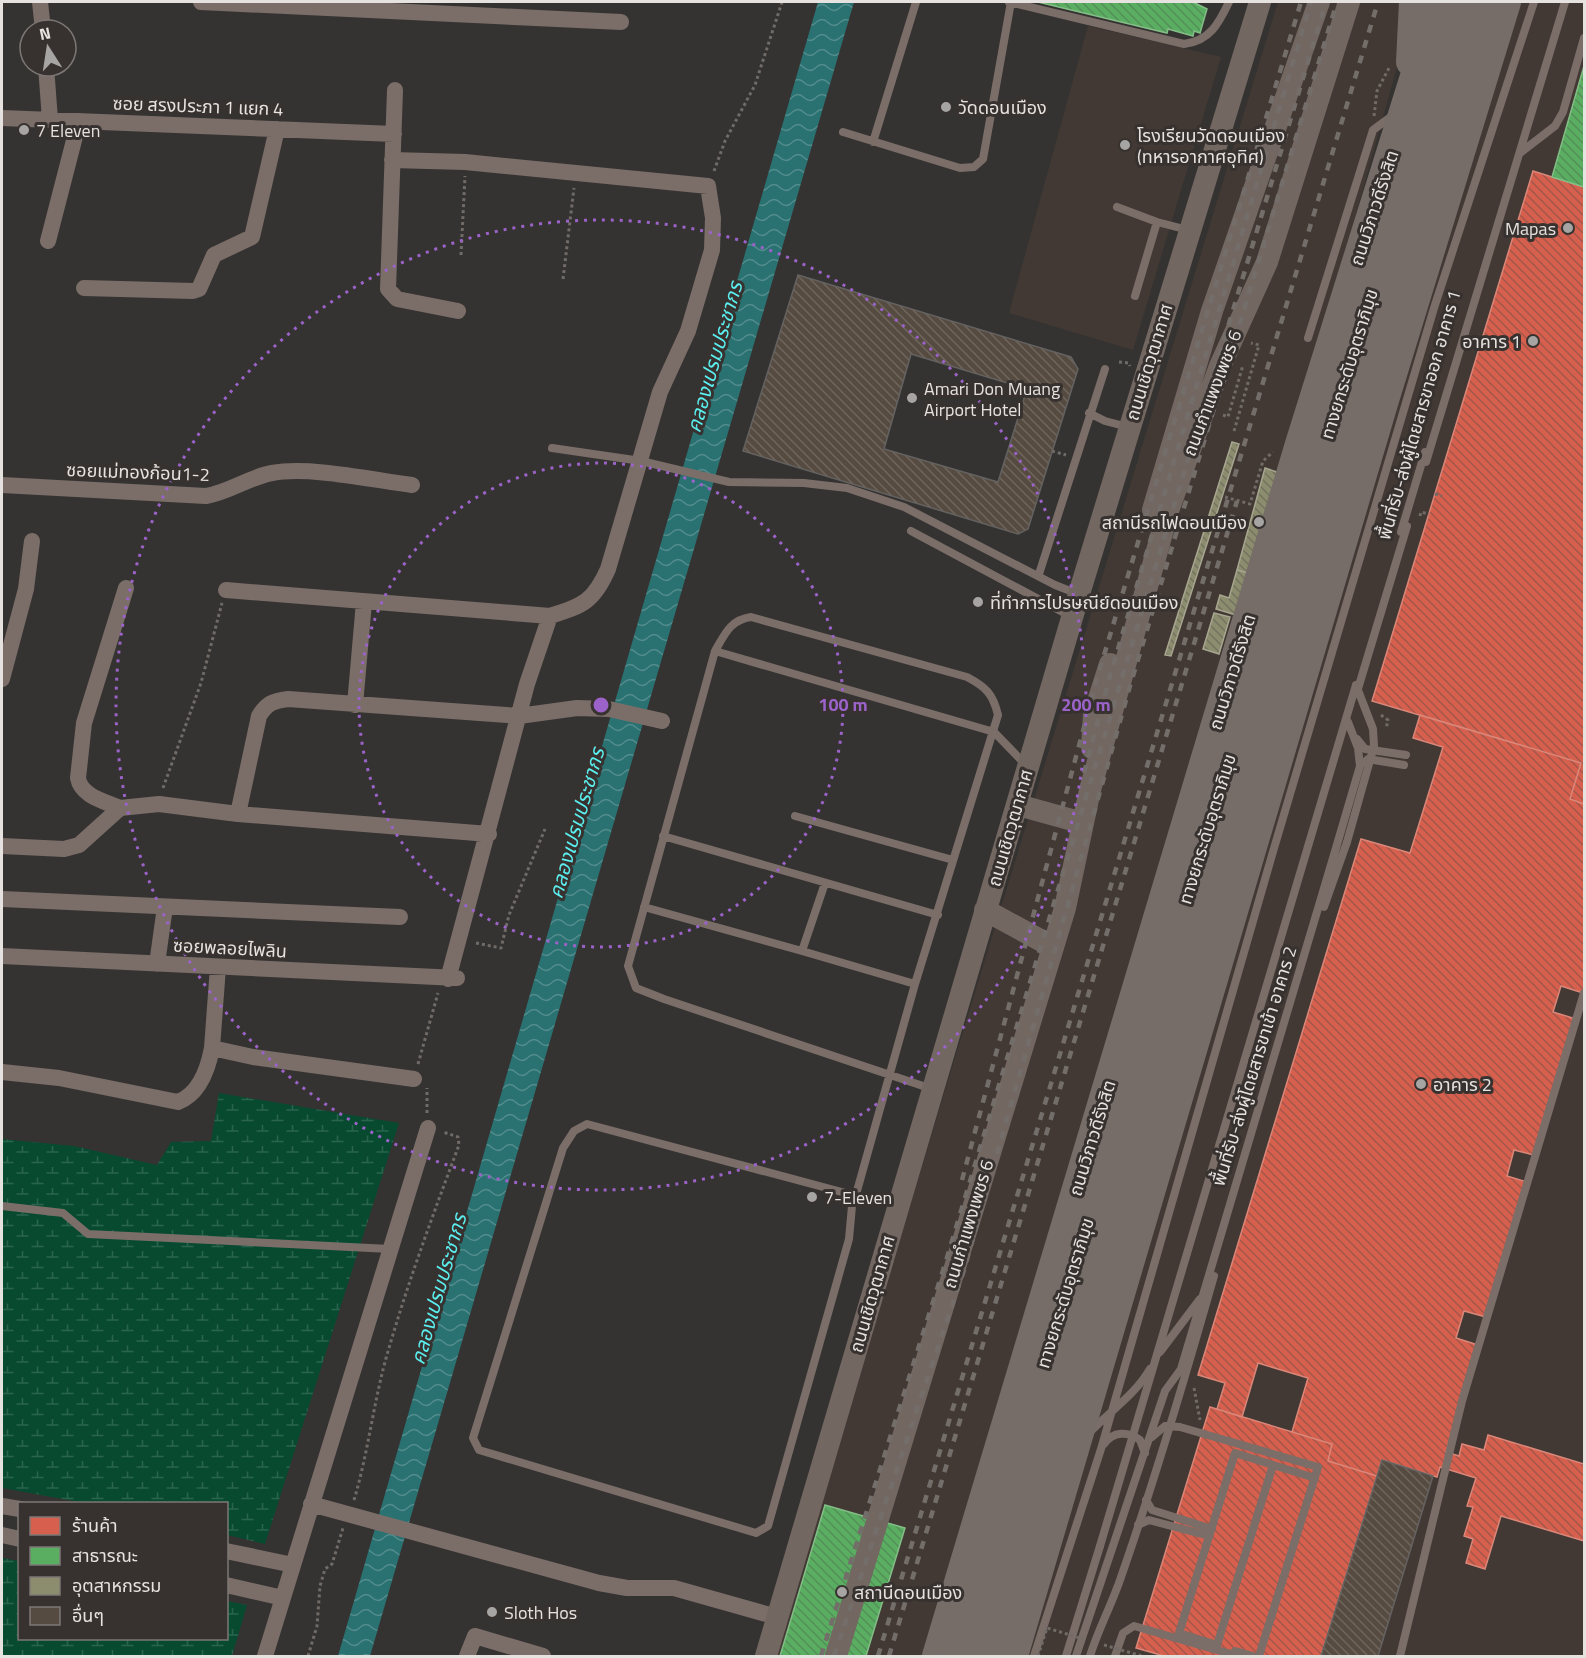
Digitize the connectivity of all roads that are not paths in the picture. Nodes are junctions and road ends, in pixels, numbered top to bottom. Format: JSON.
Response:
{"nodes":[{"id":1,"x":40,"y":2,"type":"edge"},
{"id":2,"x":201,"y":2,"type":"edge"},
{"id":3,"x":916,"y":2,"type":"edge"},
{"id":4,"x":1010,"y":2,"type":"edge"},
{"id":5,"x":1229,"y":2,"type":"edge"},
{"id":6,"x":1260,"y":2,"type":"edge"},
{"id":7,"x":1319,"y":2,"type":"edge"},
{"id":8,"x":1349,"y":2,"type":"edge"},
{"id":9,"x":1414,"y":2,"type":"edge"},
{"id":10,"x":1427,"y":2,"type":"edge"},
{"id":11,"x":1442,"y":2,"type":"edge"},
{"id":12,"x":1461,"y":2,"type":"edge"},
{"id":13,"x":1490,"y":2,"type":"edge"},
{"id":14,"x":1506,"y":2,"type":"edge"},
{"id":15,"x":1534,"y":2,"type":"edge"},
{"id":16,"x":1560,"y":2,"type":"edge"},
{"id":17,"x":1565,"y":2,"type":"edge"},
{"id":18,"x":42,"y":18,"type":"edge"},
{"id":19,"x":621,"y":22,"type":"dead end"},
{"id":20,"x":1584,"y":38,"type":"edge"},
{"id":21,"x":47,"y":78,"type":"edge"},
{"id":22,"x":395,"y":90,"type":"dead end"},
{"id":23,"x":1410,"y":95,"type":"junction"},
{"id":24,"x":2,"y":118,"type":"edge"},
{"id":25,"x":50,"y":120,"type":"junction"},
{"id":26,"x":79,"y":121,"type":"junction"},
{"id":27,"x":277,"y":129,"type":"junction"},
{"id":28,"x":843,"y":132,"type":"dead end"},
{"id":29,"x":394,"y":134,"type":"junction"},
{"id":30,"x":873,"y":142,"type":"junction"},
{"id":31,"x":1514,"y":156,"type":"junction"},
{"id":32,"x":393,"y":160,"type":"junction"},
{"id":33,"x":1117,"y":207,"type":"dead end"},
{"id":34,"x":1157,"y":222,"type":"junction"},
{"id":35,"x":1188,"y":230,"type":"junction"},
{"id":36,"x":48,"y":240,"type":"dead end"},
{"id":37,"x":84,"y":288,"type":"dead end"},
{"id":38,"x":1135,"y":296,"type":"dead end"},
{"id":39,"x":458,"y":310,"type":"dead end"},
{"id":40,"x":1308,"y":338,"type":"dead end"},
{"id":41,"x":1105,"y":369,"type":"dead end"},
{"id":42,"x":1089,"y":413,"type":"junction"},
{"id":43,"x":1129,"y":427,"type":"junction"},
{"id":44,"x":552,"y":448,"type":"dead end"},
{"id":45,"x":641,"y":461,"type":"junction"},
{"id":46,"x":2,"y":485,"type":"edge"},
{"id":47,"x":412,"y":485,"type":"dead end"},
{"id":48,"x":910,"y":531,"type":"dead end"},
{"id":49,"x":32,"y":541,"type":"dead end"},
{"id":50,"x":1039,"y":574,"type":"junction"},
{"id":51,"x":126,"y":588,"type":"dead end"},
{"id":52,"x":226,"y":590,"type":"road end"},
{"id":53,"x":1079,"y":594,"type":"junction"},
{"id":54,"x":364,"y":602,"type":"junction"},
{"id":55,"x":550,"y":616,"type":"junction"},
{"id":56,"x":1073,"y":617,"type":"junction"},
{"id":57,"x":715,"y":651,"type":"junction"},
{"id":58,"x":2,"y":679,"type":"edge"},
{"id":59,"x":1358,"y":683,"type":"junction"},
{"id":60,"x":356,"y":705,"type":"junction"},
{"id":61,"x":519,"y":716,"type":"junction"},
{"id":62,"x":655,"y":719,"type":"dead end"},
{"id":63,"x":1348,"y":722,"type":"junction"},
{"id":64,"x":994,"y":732,"type":"junction"},
{"id":65,"x":1355,"y":736,"type":"junction"},
{"id":66,"x":1406,"y":755,"type":"dead end"},
{"id":67,"x":1404,"y":765,"type":"dead end"},
{"id":68,"x":1028,"y":766,"type":"junction"},
{"id":69,"x":1360,"y":766,"type":"junction"},
{"id":70,"x":1090,"y":789,"type":"junction"},
{"id":71,"x":1018,"y":805,"type":"junction"},
{"id":72,"x":120,"y":808,"type":"junction"},
{"id":73,"x":238,"y":814,"type":"junction"},
{"id":74,"x":795,"y":816,"type":"dead end"},
{"id":75,"x":1083,"y":823,"type":"junction"},
{"id":76,"x":489,"y":834,"type":"junction"},
{"id":77,"x":663,"y":836,"type":"junction"},
{"id":78,"x":2,"y":846,"type":"edge"},
{"id":79,"x":953,"y":860,"type":"junction"},
{"id":80,"x":825,"y":883,"type":"junction"},
{"id":81,"x":2,"y":899,"type":"edge"},
{"id":82,"x":644,"y":907,"type":"junction"},
{"id":83,"x":165,"y":908,"type":"junction"},
{"id":84,"x":986,"y":910,"type":"junction"},
{"id":85,"x":938,"y":915,"type":"junction"},
{"id":86,"x":400,"y":917,"type":"dead end"},
{"id":87,"x":1053,"y":946,"type":"junction"},
{"id":88,"x":802,"y":951,"type":"junction"},
{"id":89,"x":2,"y":956,"type":"edge"},
{"id":90,"x":157,"y":964,"type":"junction"},
{"id":91,"x":218,"y":967,"type":"junction"},
{"id":92,"x":915,"y":984,"type":"junction"},
{"id":93,"x":1584,"y":993,"type":"edge"},
{"id":94,"x":212,"y":1048,"type":"junction"},
{"id":95,"x":2,"y":1072,"type":"edge"},
{"id":96,"x":889,"y":1073,"type":"junction"},
{"id":97,"x":414,"y":1079,"type":"dead end"},
{"id":98,"x":933,"y":1089,"type":"junction"},
{"id":99,"x":428,"y":1128,"type":"dead end"},
{"id":100,"x":853,"y":1195,"type":"junction"},
{"id":101,"x":2,"y":1206,"type":"edge"},
{"id":102,"x":390,"y":1249,"type":"junction"},
{"id":103,"x":1203,"y":1294,"type":"junction"},
{"id":104,"x":1160,"y":1352,"type":"junction"},
{"id":105,"x":1112,"y":1409,"type":"junction"},
{"id":106,"x":1150,"y":1439,"type":"junction"},
{"id":107,"x":1089,"y":1448,"type":"junction"},
{"id":108,"x":1145,"y":1453,"type":"junction"},
{"id":109,"x":1273,"y":1465,"type":"junction"},
{"id":110,"x":1315,"y":1478,"type":"junction"},
{"id":111,"x":1146,"y":1500,"type":"junction"},
{"id":112,"x":311,"y":1504,"type":"junction"},
{"id":113,"x":2,"y":1506,"type":"edge"},
{"id":114,"x":18,"y":1509,"type":"edge"},
{"id":115,"x":1175,"y":1524,"type":"junction"},
{"id":116,"x":1138,"y":1525,"type":"junction"},
{"id":117,"x":1210,"y":1533,"type":"junction"},
{"id":118,"x":2,"y":1535,"type":"edge"},
{"id":119,"x":18,"y":1539,"type":"edge"},
{"id":120,"x":228,"y":1551,"type":"edge"},
{"id":121,"x":293,"y":1564,"type":"junction"},
{"id":122,"x":228,"y":1585,"type":"edge"},
{"id":123,"x":283,"y":1598,"type":"junction"},
{"id":124,"x":777,"y":1617,"type":"junction"},
{"id":125,"x":1076,"y":1622,"type":"junction"},
{"id":126,"x":1217,"y":1645,"type":"junction"},
{"id":127,"x":265,"y":1656,"type":"edge"},
{"id":128,"x":467,"y":1656,"type":"edge"},
{"id":129,"x":543,"y":1656,"type":"edge"},
{"id":130,"x":766,"y":1656,"type":"edge"},
{"id":131,"x":836,"y":1656,"type":"edge"},
{"id":132,"x":938,"y":1656,"type":"edge"},
{"id":133,"x":956,"y":1656,"type":"edge"},
{"id":134,"x":986,"y":1656,"type":"edge"},
{"id":135,"x":1013,"y":1656,"type":"edge"},
{"id":136,"x":1034,"y":1656,"type":"edge"},
{"id":137,"x":1066,"y":1656,"type":"edge"},
{"id":138,"x":1076,"y":1656,"type":"edge"},
{"id":139,"x":1090,"y":1656,"type":"edge"},
{"id":140,"x":1115,"y":1656,"type":"edge"},
{"id":141,"x":1238,"y":1656,"type":"edge"},
{"id":142,"x":1253,"y":1656,"type":"edge"},
{"id":143,"x":1259,"y":1656,"type":"edge"},
{"id":144,"x":1400,"y":1656,"type":"edge"}],
"edges":[{"from":1,"to":18,"type":"street"},
{"from":2,"to":19,"type":"street"},
{"from":3,"to":30,"type":"lane"},
{"from":4,"to":5,"type":"lane"},
{"from":4,"to":30,"type":"lane"},
{"from":6,"to":35,"type":"main road","name":"ถนนเชิดวุฒากาศ"},
{"from":7,"to":70,"type":"main road","name":"ถนนกำแพงเพชร 6"},
{"from":8,"to":70,"type":"main road","name":"ถนนกำแพงเพชร 6"},
{"from":9,"to":23,"type":"highway"},
{"from":10,"to":23,"type":"highway"},
{"from":11,"to":23,"type":"highway","name":"ถนนวิภาวดีรังสิต"},
{"from":12,"to":133,"type":"highway","name":"ทางยกระดับอุตราภิมุข","bridge":true},
{"from":13,"to":134,"type":"highway","name":"ทางยกระดับอุตราภิมุข","bridge":true},
{"from":14,"to":107,"type":"highway"},
{"from":15,"to":105,"type":"lane"},
{"from":16,"to":31,"type":"lane"},
{"from":17,"to":31,"type":"lane"},
{"from":20,"to":31,"type":"lane"},
{"from":21,"to":25,"type":"street"},
{"from":22,"to":29,"type":"street"},
{"from":23,"to":40,"type":"lane"},
{"from":23,"to":132,"type":"highway","name":"ถนนวิภาวดีรังสิต"},
{"from":24,"to":25,"type":"street","name":"ซอย สรงประภา 1 แยก 4"},
{"from":25,"to":26,"type":"street","name":"ซอย สรงประภา 1 แยก 4"},
{"from":26,"to":27,"type":"street","name":"ซอย สรงประภา 1 แยก 4"},
{"from":26,"to":36,"type":"street"},
{"from":27,"to":29,"type":"street","name":"ซอย สรงประภา 1 แยก 4"},
{"from":27,"to":37,"type":"street"},
{"from":28,"to":30,"type":"lane"},
{"from":29,"to":32,"type":"street"},
{"from":31,"to":59,"type":"lane","name":"พื้นที่รับ-ส่งผู้โดยสารขาออก อาคาร 1","bridge":true},
{"from":32,"to":39,"type":"street"},
{"from":32,"to":45,"type":"street"},
{"from":33,"to":34,"type":"lane"},
{"from":34,"to":35,"type":"lane"},
{"from":34,"to":38,"type":"lane"},
{"from":35,"to":43,"type":"main road","name":"ถนนเชิดวุฒากาศ"},
{"from":41,"to":42,"type":"lane"},
{"from":42,"to":43,"type":"lane"},
{"from":42,"to":50,"type":"lane"},
{"from":43,"to":53,"type":"main road","name":"ถนนเชิดวุฒากาศ"},
{"from":44,"to":45,"type":"lane"},
{"from":45,"to":50,"type":"lane"},
{"from":45,"to":55,"type":"street"},
{"from":46,"to":47,"type":"street","name":"ซอยแม่ทองก้อน1-2"},
{"from":48,"to":56,"type":"lane"},
{"from":49,"to":58,"type":"street"},
{"from":50,"to":53,"type":"lane"},
{"from":51,"to":72,"type":"street"},
{"from":52,"to":54,"type":"street"},
{"from":53,"to":56,"type":"main road","name":"ถนนเชิดวุฒากาศ"},
{"from":54,"to":55,"type":"street"},
{"from":54,"to":60,"type":"street"},
{"from":55,"to":61,"type":"street"},
{"from":56,"to":68,"type":"main road","name":"ถนนเชิดวุฒากาศ"},
{"from":57,"to":64,"type":"lane"},
{"from":57,"to":64,"type":"lane"},
{"from":57,"to":77,"type":"lane"},
{"from":59,"to":63,"type":"lane"},
{"from":59,"to":111,"type":"lane","bridge":true},
{"from":59,"to":125,"type":"lane","bridge":true},
{"from":60,"to":61,"type":"street"},
{"from":60,"to":73,"type":"street"},
{"from":61,"to":62,"type":"street"},
{"from":61,"to":76,"type":"street"},
{"from":63,"to":65,"type":"lane"},
{"from":63,"to":104,"type":"lane"},
{"from":64,"to":68,"type":"lane"},
{"from":64,"to":79,"type":"lane"},
{"from":65,"to":66,"type":"lane"},
{"from":65,"to":69,"type":"lane"},
{"from":67,"to":69,"type":"lane"},
{"from":68,"to":71,"type":"main road","name":"ถนนเชิดวุฒากาศ"},
{"from":69,"to":103,"type":"lane","name":"พื้นที่รับ-ส่งผู้โดยสารขาเข้า อาคาร 2"},
{"from":70,"to":75,"type":"main road","name":"ถนนกำแพงเพชร 6"},
{"from":71,"to":75,"type":"main road"},
{"from":71,"to":84,"type":"main road","name":"ถนนเชิดวุฒากาศ"},
{"from":72,"to":73,"type":"street"},
{"from":72,"to":78,"type":"street"},
{"from":73,"to":76,"type":"street"},
{"from":74,"to":79,"type":"lane"},
{"from":75,"to":87,"type":"main road","name":"ถนนกำแพงเพชร 6"},
{"from":76,"to":91,"type":"street","name":"ซอยพลอยไพลิน"},
{"from":77,"to":80,"type":"lane"},
{"from":77,"to":82,"type":"lane"},
{"from":79,"to":85,"type":"lane"},
{"from":80,"to":85,"type":"lane"},
{"from":80,"to":88,"type":"lane"},
{"from":81,"to":83,"type":"street"},
{"from":82,"to":88,"type":"lane"},
{"from":82,"to":96,"type":"lane"},
{"from":83,"to":86,"type":"street"},
{"from":83,"to":90,"type":"street"},
{"from":84,"to":87,"type":"main road"},
{"from":84,"to":98,"type":"main road","name":"ถนนเชิดวุฒากาศ"},
{"from":85,"to":92,"type":"lane"},
{"from":87,"to":131,"type":"main road","name":"ถนนกำแพงเพชร 6"},
{"from":88,"to":92,"type":"lane"},
{"from":89,"to":90,"type":"street","name":"ซอยพลอยไพลิน"},
{"from":90,"to":91,"type":"street","name":"ซอยพลอยไพลิน"},
{"from":91,"to":94,"type":"street"},
{"from":92,"to":96,"type":"lane"},
{"from":93,"to":144,"type":"lane"},
{"from":94,"to":95,"type":"street"},
{"from":94,"to":97,"type":"street"},
{"from":96,"to":98,"type":"lane"},
{"from":96,"to":100,"type":"lane"},
{"from":98,"to":124,"type":"main road","name":"ถนนเชิดวุฒากาศ"},
{"from":99,"to":102,"type":"street"},
{"from":100,"to":100,"type":"lane"},
{"from":101,"to":102,"type":"lane"},
{"from":102,"to":112,"type":"street"},
{"from":103,"to":104,"type":"lane"},
{"from":103,"to":106,"type":"lane","name":"พื้นที่รับ-ส่งผู้โดยสารขาเข้า อาคาร 2"},
{"from":104,"to":105,"type":"lane"},
{"from":105,"to":107,"type":"lane"},
{"from":105,"to":107,"type":"lane"},
{"from":106,"to":108,"type":"lane","name":"พื้นที่รับ-ส่งผู้โดยสารขาเข้า อาคาร 2"},
{"from":106,"to":110,"type":"lane"},
{"from":107,"to":108,"type":"lane"},
{"from":107,"to":135,"type":"highway"},
{"from":107,"to":136,"type":"lane"},
{"from":108,"to":138,"type":"lane","name":"พื้นที่รับ-ส่งผู้โดยสารขาเข้า อาคาร 2"},
{"from":109,"to":110,"type":"lane"},
{"from":109,"to":117,"type":"lane"},
{"from":109,"to":126,"type":"lane"},
{"from":110,"to":143,"type":"lane"},
{"from":111,"to":115,"type":"lane"},
{"from":111,"to":116,"type":"lane","bridge":true},
{"from":112,"to":121,"type":"street"},
{"from":112,"to":124,"type":"street"},
{"from":113,"to":114,"type":"street"},
{"from":115,"to":116,"type":"lane"},
{"from":115,"to":117,"type":"lane"},
{"from":116,"to":139,"type":"lane","bridge":true},
{"from":117,"to":126,"type":"lane"},
{"from":118,"to":119,"type":"street"},
{"from":120,"to":121,"type":"street"},
{"from":121,"to":123,"type":"street"},
{"from":122,"to":123,"type":"street"},
{"from":123,"to":127,"type":"street"},
{"from":124,"to":130,"type":"main road","name":"ถนนเชิดวุฒากาศ"},
{"from":125,"to":137,"type":"lane"},
{"from":125,"to":138,"type":"lane"},
{"from":126,"to":142,"type":"lane"},
{"from":128,"to":129,"type":"street"},
{"from":140,"to":141,"type":"lane"}]}
